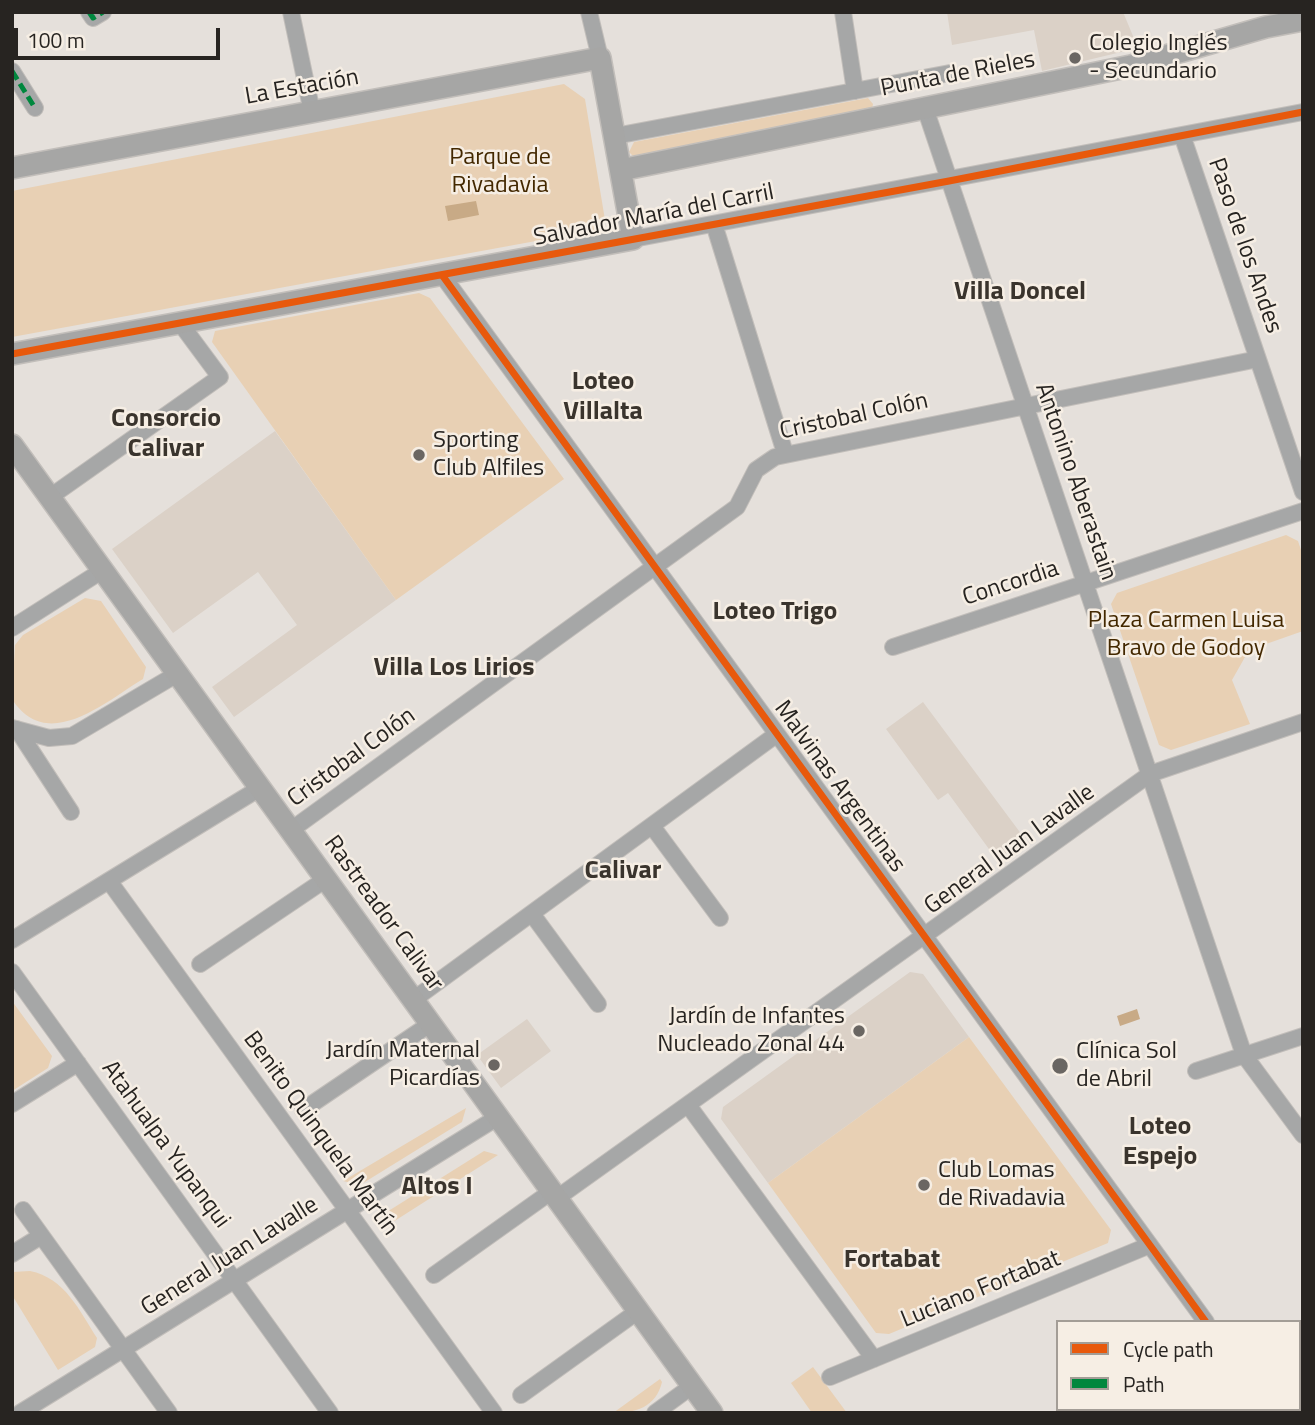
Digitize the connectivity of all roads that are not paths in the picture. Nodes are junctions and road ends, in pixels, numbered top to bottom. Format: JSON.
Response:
{"nodes":[{"id":1,"x":89,"y":12,"type":"edge"},
{"id":2,"x":103,"y":12,"type":"edge"},
{"id":3,"x":291,"y":12,"type":"edge"},
{"id":4,"x":589,"y":12,"type":"edge"},
{"id":5,"x":843,"y":12,"type":"edge"},
{"id":6,"x":1303,"y":20,"type":"edge"},
{"id":7,"x":600,"y":58,"type":"junction"},
{"id":8,"x":12,"y":71,"type":"edge"},
{"id":9,"x":950,"y":73,"type":"dead end"},
{"id":10,"x":884,"y":85,"type":"junction"},
{"id":11,"x":855,"y":90,"type":"junction"},
{"id":12,"x":35,"y":108,"type":"dead end"},
{"id":13,"x":925,"y":108,"type":"junction"},
{"id":14,"x":312,"y":112,"type":"junction"},
{"id":15,"x":1303,"y":112,"type":"edge"},
{"id":16,"x":890,"y":115,"type":"junction"},
{"id":17,"x":1182,"y":135,"type":"junction"},
{"id":18,"x":614,"y":136,"type":"junction"},
{"id":19,"x":12,"y":168,"type":"edge"},
{"id":20,"x":621,"y":170,"type":"junction"},
{"id":21,"x":949,"y":181,"type":"junction"},
{"id":22,"x":714,"y":224,"type":"junction"},
{"id":23,"x":634,"y":239,"type":"junction"},
{"id":24,"x":442,"y":275,"type":"junction"},
{"id":25,"x":180,"y":323,"type":"junction"},
{"id":26,"x":12,"y":354,"type":"edge"},
{"id":27,"x":1258,"y":359,"type":"junction"},
{"id":28,"x":1024,"y":405,"type":"junction"},
{"id":29,"x":14,"y":451,"type":"edge"},
{"id":30,"x":785,"y":453,"type":"junction"},
{"id":31,"x":1303,"y":492,"type":"edge"},
{"id":32,"x":50,"y":497,"type":"junction"},
{"id":33,"x":1303,"y":511,"type":"edge"},
{"id":34,"x":655,"y":566,"type":"junction"},
{"id":35,"x":103,"y":570,"type":"junction"},
{"id":36,"x":1084,"y":583,"type":"junction"},
{"id":37,"x":12,"y":628,"type":"edge"},
{"id":38,"x":893,"y":647,"type":"dead end"},
{"id":39,"x":177,"y":674,"type":"junction"},
{"id":40,"x":1303,"y":722,"type":"edge"},
{"id":41,"x":14,"y":728,"type":"edge"},
{"id":42,"x":777,"y":734,"type":"junction"},
{"id":43,"x":1150,"y":774,"type":"junction"},
{"id":44,"x":260,"y":788,"type":"junction"},
{"id":45,"x":71,"y":812,"type":"dead end"},
{"id":46,"x":652,"y":826,"type":"junction"},
{"id":47,"x":291,"y":830,"type":"junction"},
{"id":48,"x":326,"y":880,"type":"junction"},
{"id":49,"x":109,"y":881,"type":"junction"},
{"id":50,"x":531,"y":914,"type":"junction"},
{"id":51,"x":720,"y":918,"type":"dead end"},
{"id":52,"x":924,"y":936,"type":"junction"},
{"id":53,"x":12,"y":940,"type":"edge"},
{"id":54,"x":200,"y":964,"type":"dead end"},
{"id":55,"x":12,"y":972,"type":"edge"},
{"id":56,"x":414,"y":1000,"type":"junction"},
{"id":57,"x":598,"y":1004,"type":"dead end"},
{"id":58,"x":430,"y":1024,"type":"junction"},
{"id":59,"x":1303,"y":1035,"type":"edge"},
{"id":60,"x":1244,"y":1055,"type":"junction"},
{"id":61,"x":78,"y":1063,"type":"junction"},
{"id":62,"x":1196,"y":1071,"type":"dead end"},
{"id":63,"x":12,"y":1104,"type":"edge"},
{"id":64,"x":688,"y":1105,"type":"junction"},
{"id":65,"x":303,"y":1110,"type":"dead end"},
{"id":66,"x":498,"y":1117,"type":"junction"},
{"id":67,"x":1303,"y":1135,"type":"edge"},
{"id":68,"x":554,"y":1195,"type":"junction"},
{"id":69,"x":23,"y":1210,"type":"dead end"},
{"id":70,"x":348,"y":1211,"type":"junction"},
{"id":71,"x":41,"y":1236,"type":"junction"},
{"id":72,"x":1150,"y":1245,"type":"junction"},
{"id":73,"x":12,"y":1254,"type":"edge"},
{"id":74,"x":433,"y":1275,"type":"dead end"},
{"id":75,"x":234,"y":1281,"type":"junction"},
{"id":76,"x":638,"y":1311,"type":"junction"},
{"id":77,"x":1205,"y":1320,"type":"edge"},
{"id":78,"x":123,"y":1349,"type":"junction"},
{"id":79,"x":874,"y":1359,"type":"junction"},
{"id":80,"x":830,"y":1377,"type":"dead end"},
{"id":81,"x":692,"y":1386,"type":"junction"},
{"id":82,"x":521,"y":1395,"type":"dead end"},
{"id":83,"x":20,"y":1413,"type":"edge"},
{"id":84,"x":169,"y":1413,"type":"edge"},
{"id":85,"x":330,"y":1413,"type":"edge"},
{"id":86,"x":494,"y":1413,"type":"edge"},
{"id":87,"x":655,"y":1413,"type":"edge"},
{"id":88,"x":712,"y":1413,"type":"edge"}],
"edges":[{"from":1,"to":2,"type":"street"},
{"from":3,"to":14,"type":"street"},
{"from":4,"to":7,"type":"street"},
{"from":5,"to":11,"type":"street"},
{"from":6,"to":13,"type":"street","name":"Punta de Rieles"},
{"from":7,"to":14,"type":"street","name":"La Estación"},
{"from":7,"to":18,"type":"street"},
{"from":8,"to":12,"type":"street"},
{"from":9,"to":10,"type":"street"},
{"from":10,"to":11,"type":"street"},
{"from":10,"to":16,"type":"street"},
{"from":11,"to":18,"type":"street"},
{"from":13,"to":16,"type":"street","name":"Punta de Rieles"},
{"from":13,"to":21,"type":"street","name":"Antonino Aberastain"},
{"from":14,"to":19,"type":"street","name":"La Estación"},
{"from":15,"to":17,"type":"street","name":"Salvador María del Carril"},
{"from":16,"to":20,"type":"street","name":"Punta de Rieles"},
{"from":17,"to":21,"type":"street","name":"Salvador María del Carril"},
{"from":17,"to":27,"type":"street","name":"Paso de los Andes"},
{"from":18,"to":20,"type":"street"},
{"from":20,"to":23,"type":"street"},
{"from":21,"to":22,"type":"street","name":"Salvador María del Carril"},
{"from":21,"to":28,"type":"street","name":"Antonino Aberastain"},
{"from":22,"to":23,"type":"street","name":"Salvador María del Carril"},
{"from":22,"to":30,"type":"street"},
{"from":23,"to":24,"type":"street","name":"Salvador María del Carril"},
{"from":24,"to":25,"type":"street","name":"Salvador María del Carril"},
{"from":24,"to":34,"type":"street","name":"Malvinas Argentinas"},
{"from":25,"to":26,"type":"street","name":"Salvador María del Carril"},
{"from":25,"to":32,"type":"street"},
{"from":27,"to":28,"type":"street","name":"Cristobal Colón"},
{"from":27,"to":31,"type":"street","name":"Paso de los Andes"},
{"from":28,"to":30,"type":"street","name":"Cristobal Colón"},
{"from":28,"to":36,"type":"street","name":"Antonino Aberastain"},
{"from":29,"to":32,"type":"street","name":"Rastreador Calivar"},
{"from":30,"to":34,"type":"street","name":"Cristobal Colón"},
{"from":32,"to":35,"type":"street","name":"Rastreador Calivar"},
{"from":33,"to":36,"type":"street","name":"Concordia"},
{"from":34,"to":42,"type":"street","name":"Malvinas Argentinas"},
{"from":34,"to":47,"type":"street","name":"Cristobal Colón"},
{"from":35,"to":37,"type":"street"},
{"from":35,"to":39,"type":"street","name":"Rastreador Calivar"},
{"from":36,"to":38,"type":"street","name":"Concordia"},
{"from":36,"to":43,"type":"street","name":"Antonino Aberastain"},
{"from":39,"to":41,"type":"street"},
{"from":39,"to":44,"type":"street","name":"Rastreador Calivar"},
{"from":40,"to":43,"type":"street","name":"General Juan Lavalle"},
{"from":41,"to":45,"type":"street"},
{"from":42,"to":46,"type":"street"},
{"from":42,"to":52,"type":"street","name":"Malvinas Argentinas"},
{"from":43,"to":52,"type":"street","name":"General Juan Lavalle"},
{"from":43,"to":60,"type":"street","name":"Antonino Aberastain"},
{"from":44,"to":47,"type":"street","name":"Rastreador Calivar"},
{"from":44,"to":49,"type":"street","name":"Cristobal Colón"},
{"from":46,"to":50,"type":"street"},
{"from":46,"to":51,"type":"street"},
{"from":47,"to":48,"type":"street","name":"Rastreador Calivar"},
{"from":48,"to":54,"type":"street"},
{"from":48,"to":56,"type":"street","name":"Rastreador Calivar"},
{"from":49,"to":53,"type":"street","name":"Cristobal Colón"},
{"from":49,"to":70,"type":"street","name":"Benito Quinquela Martín"},
{"from":50,"to":56,"type":"street"},
{"from":50,"to":57,"type":"street"},
{"from":52,"to":64,"type":"street","name":"General Juan Lavalle"},
{"from":52,"to":72,"type":"street","name":"Malvinas Argentinas"},
{"from":55,"to":61,"type":"street","name":"Atahualpa Yupanqui"},
{"from":56,"to":58,"type":"street","name":"Rastreador Calivar"},
{"from":58,"to":65,"type":"street"},
{"from":58,"to":66,"type":"street","name":"Rastreador Calivar"},
{"from":59,"to":60,"type":"street"},
{"from":60,"to":62,"type":"street"},
{"from":60,"to":67,"type":"street","name":"Antonino Aberastain"},
{"from":61,"to":63,"type":"street"},
{"from":61,"to":75,"type":"street","name":"Atahualpa Yupanqui"},
{"from":64,"to":68,"type":"street","name":"General Juan Lavalle"},
{"from":64,"to":79,"type":"street"},
{"from":66,"to":68,"type":"street","name":"Rastreador Calivar"},
{"from":66,"to":70,"type":"street","name":"General Juan Lavalle"},
{"from":68,"to":74,"type":"street","name":"General Juan Lavalle"},
{"from":68,"to":76,"type":"street","name":"Rastreador Calivar"},
{"from":69,"to":71,"type":"street"},
{"from":70,"to":75,"type":"street","name":"General Juan Lavalle"},
{"from":70,"to":86,"type":"street","name":"Benito Quinquela Martín"},
{"from":71,"to":73,"type":"street"},
{"from":71,"to":78,"type":"street"},
{"from":72,"to":77,"type":"street","name":"Malvinas Argentinas"},
{"from":72,"to":79,"type":"street","name":"Luciano Fortabat"},
{"from":75,"to":78,"type":"street","name":"General Juan Lavalle"},
{"from":75,"to":85,"type":"street","name":"Atahualpa Yupanqui"},
{"from":76,"to":81,"type":"street","name":"Rastreador Calivar"},
{"from":76,"to":82,"type":"street"},
{"from":78,"to":83,"type":"street","name":"General Juan Lavalle"},
{"from":78,"to":84,"type":"street"},
{"from":79,"to":80,"type":"street","name":"Luciano Fortabat"},
{"from":81,"to":87,"type":"street"},
{"from":81,"to":88,"type":"street","name":"Rastreador Calivar"}]}
